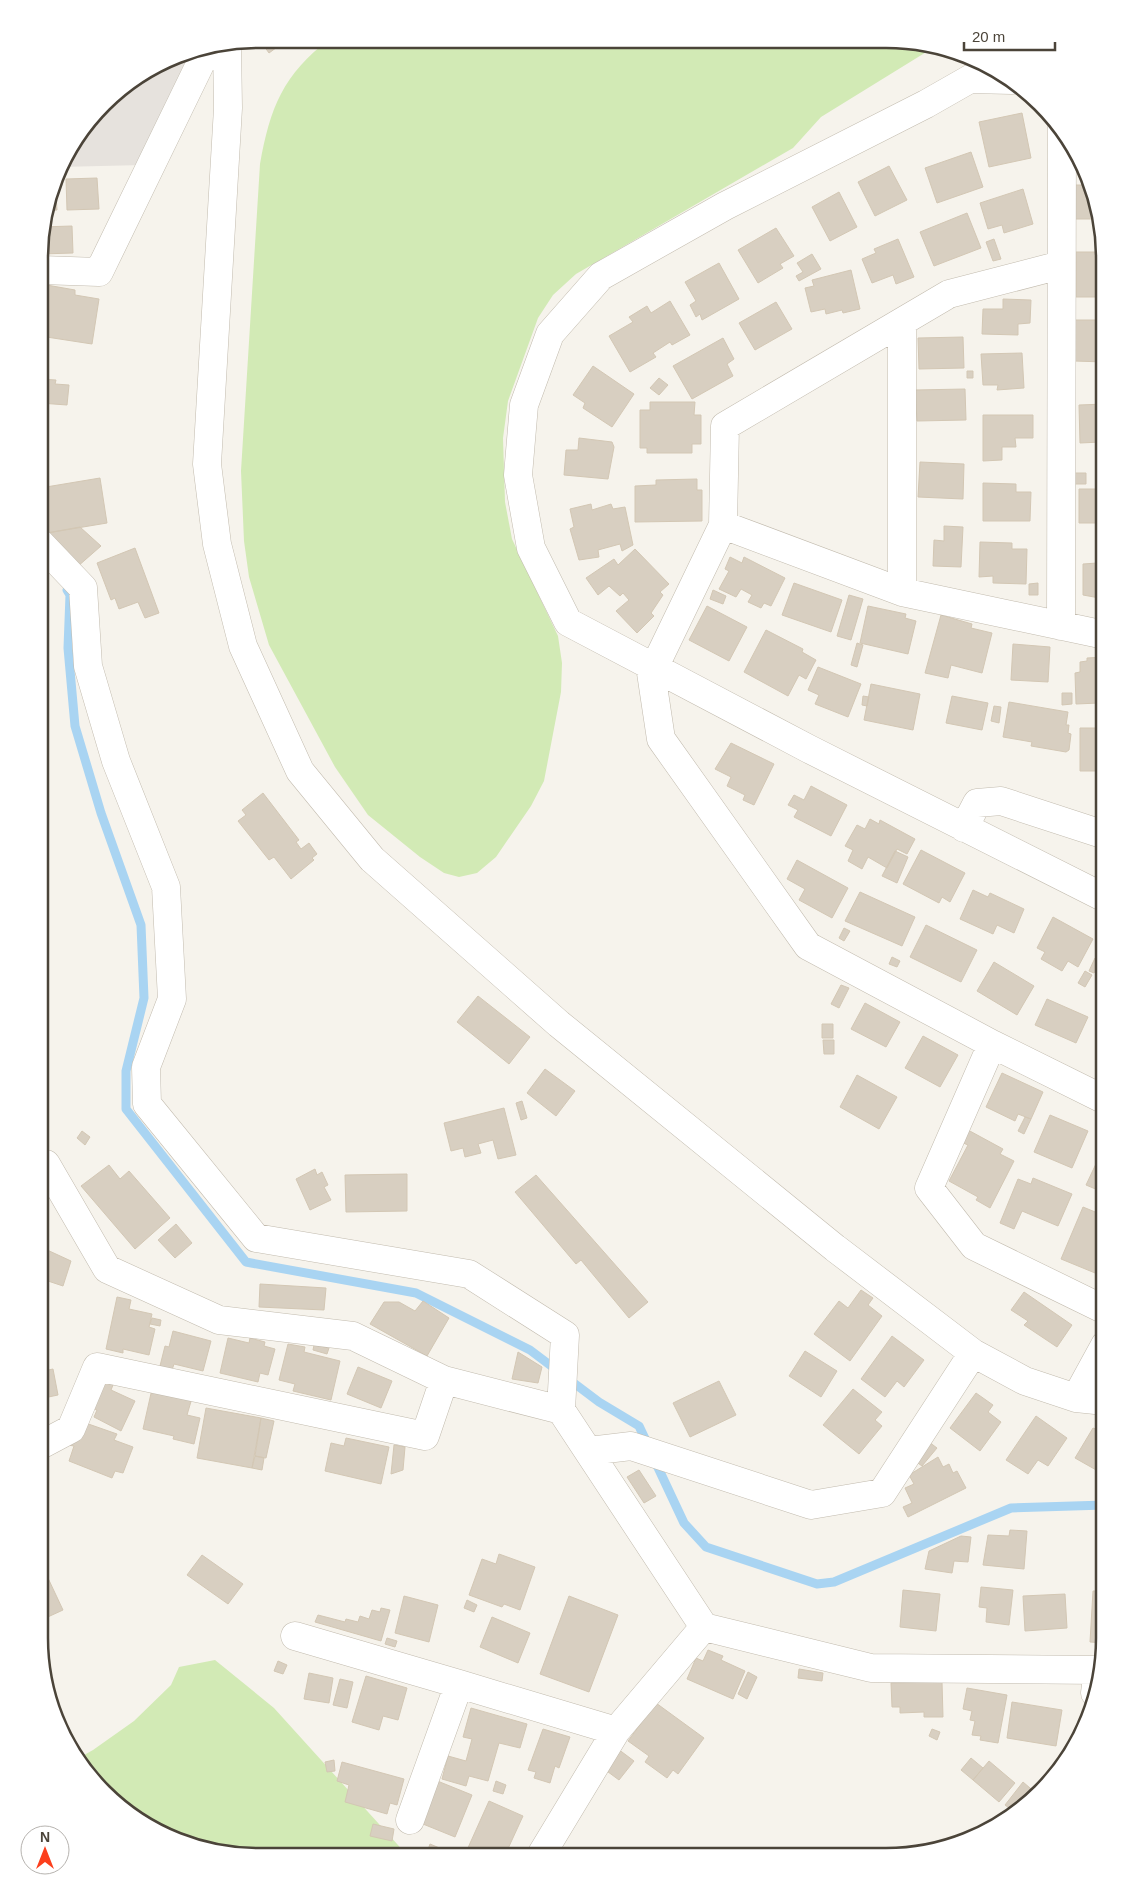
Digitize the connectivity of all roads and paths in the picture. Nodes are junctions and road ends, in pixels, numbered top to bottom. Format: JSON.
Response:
{"nodes":[{"id":1,"x":227,"y":50,"type":"edge"},
{"id":2,"x":205,"y":55,"type":"edge"},
{"id":3,"x":981,"y":73,"type":"edge"},
{"id":4,"x":1062,"y":142,"type":"edge"},
{"id":5,"x":1061,"y":265,"type":"junction"},
{"id":6,"x":48,"y":270,"type":"edge"},
{"id":7,"x":902,"y":322,"type":"junction"},
{"id":8,"x":723,"y":525,"type":"junction"},
{"id":9,"x":48,"y":552,"type":"edge"},
{"id":10,"x":902,"y":592,"type":"junction"},
{"id":11,"x":1061,"y":626,"type":"junction"},
{"id":12,"x":1096,"y":633,"type":"edge"},
{"id":13,"x":652,"y":667,"type":"junction"},
{"id":14,"x":964,"y":828,"type":"junction"},
{"id":15,"x":1096,"y":832,"type":"edge"},
{"id":16,"x":1096,"y":894,"type":"edge"},
{"id":17,"x":992,"y":1044,"type":"junction"},
{"id":18,"x":1096,"y":1096,"type":"edge"},
{"id":19,"x":48,"y":1167,"type":"edge"},
{"id":20,"x":1096,"y":1306,"type":"edge"},
{"id":21,"x":973,"y":1353,"type":"junction"},
{"id":22,"x":1096,"y":1361,"type":"edge"},
{"id":23,"x":444,"y":1380,"type":"junction"},
{"id":24,"x":562,"y":1398,"type":"junction"},
{"id":25,"x":1076,"y":1398,"type":"junction"},
{"id":26,"x":1096,"y":1400,"type":"edge"},
{"id":27,"x":48,"y":1441,"type":"edge"},
{"id":28,"x":589,"y":1451,"type":"junction"},
{"id":29,"x":704,"y":1627,"type":"junction"},
{"id":30,"x":295,"y":1636,"type":"dead end"},
{"id":31,"x":1092,"y":1678,"type":"edge"},
{"id":32,"x":459,"y":1684,"type":"junction"},
{"id":33,"x":616,"y":1731,"type":"junction"},
{"id":34,"x":410,"y":1820,"type":"dead end"},
{"id":35,"x":545,"y":1848,"type":"edge"}],
"edges":[{"from":1,"to":21,"type":"street"},
{"from":2,"to":6,"type":"street"},
{"from":3,"to":13,"type":"street"},
{"from":4,"to":5,"type":"street"},
{"from":5,"to":7,"type":"street"},
{"from":5,"to":11,"type":"street"},
{"from":7,"to":8,"type":"street"},
{"from":7,"to":10,"type":"street"},
{"from":8,"to":10,"type":"street"},
{"from":8,"to":13,"type":"street"},
{"from":9,"to":24,"type":"street"},
{"from":10,"to":11,"type":"street"},
{"from":11,"to":12,"type":"street"},
{"from":13,"to":14,"type":"street"},
{"from":13,"to":17,"type":"street"},
{"from":14,"to":15,"type":"street"},
{"from":14,"to":16,"type":"street"},
{"from":17,"to":18,"type":"street"},
{"from":17,"to":20,"type":"street"},
{"from":19,"to":23,"type":"street"},
{"from":21,"to":25,"type":"street"},
{"from":21,"to":28,"type":"street"},
{"from":22,"to":25,"type":"street"},
{"from":23,"to":24,"type":"street"},
{"from":23,"to":27,"type":"street"},
{"from":24,"to":28,"type":"street"},
{"from":25,"to":26,"type":"street"},
{"from":28,"to":29,"type":"street"},
{"from":29,"to":31,"type":"street"},
{"from":29,"to":33,"type":"street"},
{"from":30,"to":32,"type":"street"},
{"from":32,"to":33,"type":"street"},
{"from":32,"to":34,"type":"street"},
{"from":33,"to":35,"type":"street"}]}
